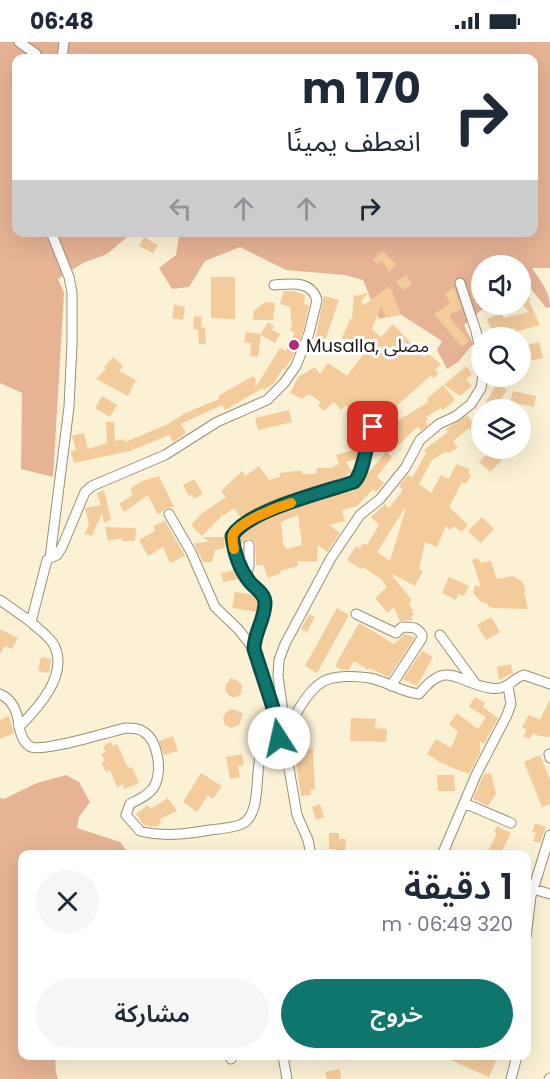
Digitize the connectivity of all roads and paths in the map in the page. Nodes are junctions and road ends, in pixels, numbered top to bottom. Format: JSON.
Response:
{"nodes":[{"id":1,"x":19,"y":42,"type":"edge"},
{"id":2,"x":36,"y":54,"type":"edge"},
{"id":3,"x":53,"y":237,"type":"edge"},
{"id":4,"x":460,"y":283,"type":"dead end"},
{"id":5,"x":274,"y":285,"type":"dead end"},
{"id":6,"x":475,"y":327,"type":"edge"},
{"id":7,"x":481,"y":387,"type":"edge"},
{"id":8,"x":379,"y":417,"type":"dead end"},
{"id":9,"x":169,"y":514,"type":"dead end"},
{"id":10,"x":249,"y":545,"type":"dead end"},
{"id":11,"x":51,"y":558,"type":"junction"},
{"id":12,"x":246,"y":577,"type":"junction"},
{"id":13,"x":0,"y":600,"type":"edge"},
{"id":14,"x":356,"y":614,"type":"dead end"},
{"id":15,"x":31,"y":622,"type":"junction"},
{"id":16,"x":235,"y":625,"type":"junction"},
{"id":17,"x":258,"y":629,"type":"junction"},
{"id":18,"x":440,"y":634,"type":"dead end"},
{"id":19,"x":254,"y":649,"type":"junction"},
{"id":20,"x":475,"y":683,"type":"junction"},
{"id":21,"x":550,"y":684,"type":"edge"},
{"id":22,"x":391,"y":686,"type":"junction"},
{"id":23,"x":508,"y":686,"type":"junction"},
{"id":24,"x":0,"y":694,"type":"edge"},
{"id":25,"x":19,"y":727,"type":"junction"},
{"id":26,"x":278,"y":727,"type":"junction"},
{"id":27,"x":281,"y":740,"type":"junction"},
{"id":28,"x":464,"y":803,"type":"junction"},
{"id":29,"x":511,"y":824,"type":"dead end"},
{"id":30,"x":550,"y":835,"type":"edge"},
{"id":31,"x":310,"y":850,"type":"edge"},
{"id":32,"x":444,"y":850,"type":"edge"},
{"id":33,"x":533,"y":889,"type":"junction"},
{"id":34,"x":550,"y":894,"type":"edge"},
{"id":35,"x":531,"y":903,"type":"edge"},
{"id":36,"x":284,"y":1060,"type":"edge"},
{"id":37,"x":516,"y":1060,"type":"edge"},
{"id":38,"x":287,"y":1079,"type":"edge"},
{"id":39,"x":511,"y":1079,"type":"edge"}],
"edges":[{"from":1,"to":2,"type":"street"},
{"from":3,"to":11,"type":"street"},
{"from":4,"to":6,"type":"street"},
{"from":5,"to":11,"type":"street"},
{"from":7,"to":26,"type":"street"},
{"from":8,"to":12,"type":"street"},
{"from":9,"to":16,"type":"street"},
{"from":10,"to":12,"type":"street"},
{"from":11,"to":15,"type":"street"},
{"from":12,"to":17,"type":"street"},
{"from":13,"to":15,"type":"street"},
{"from":14,"to":22,"type":"street"},
{"from":15,"to":25,"type":"street"},
{"from":16,"to":17,"type":"street"},
{"from":16,"to":19,"type":"street"},
{"from":17,"to":19,"type":"street"},
{"from":18,"to":20,"type":"street"},
{"from":19,"to":26,"type":"street"},
{"from":20,"to":22,"type":"street"},
{"from":20,"to":23,"type":"street"},
{"from":21,"to":23,"type":"street"},
{"from":22,"to":27,"type":"street"},
{"from":23,"to":28,"type":"street"},
{"from":24,"to":25,"type":"street"},
{"from":25,"to":27,"type":"street"},
{"from":26,"to":27,"type":"street"},
{"from":27,"to":31,"type":"street"},
{"from":28,"to":29,"type":"street"},
{"from":28,"to":32,"type":"street"},
{"from":30,"to":33,"type":"street"},
{"from":33,"to":34,"type":"street"},
{"from":33,"to":35,"type":"street"},
{"from":36,"to":38,"type":"street"},
{"from":37,"to":39,"type":"street"}]}
